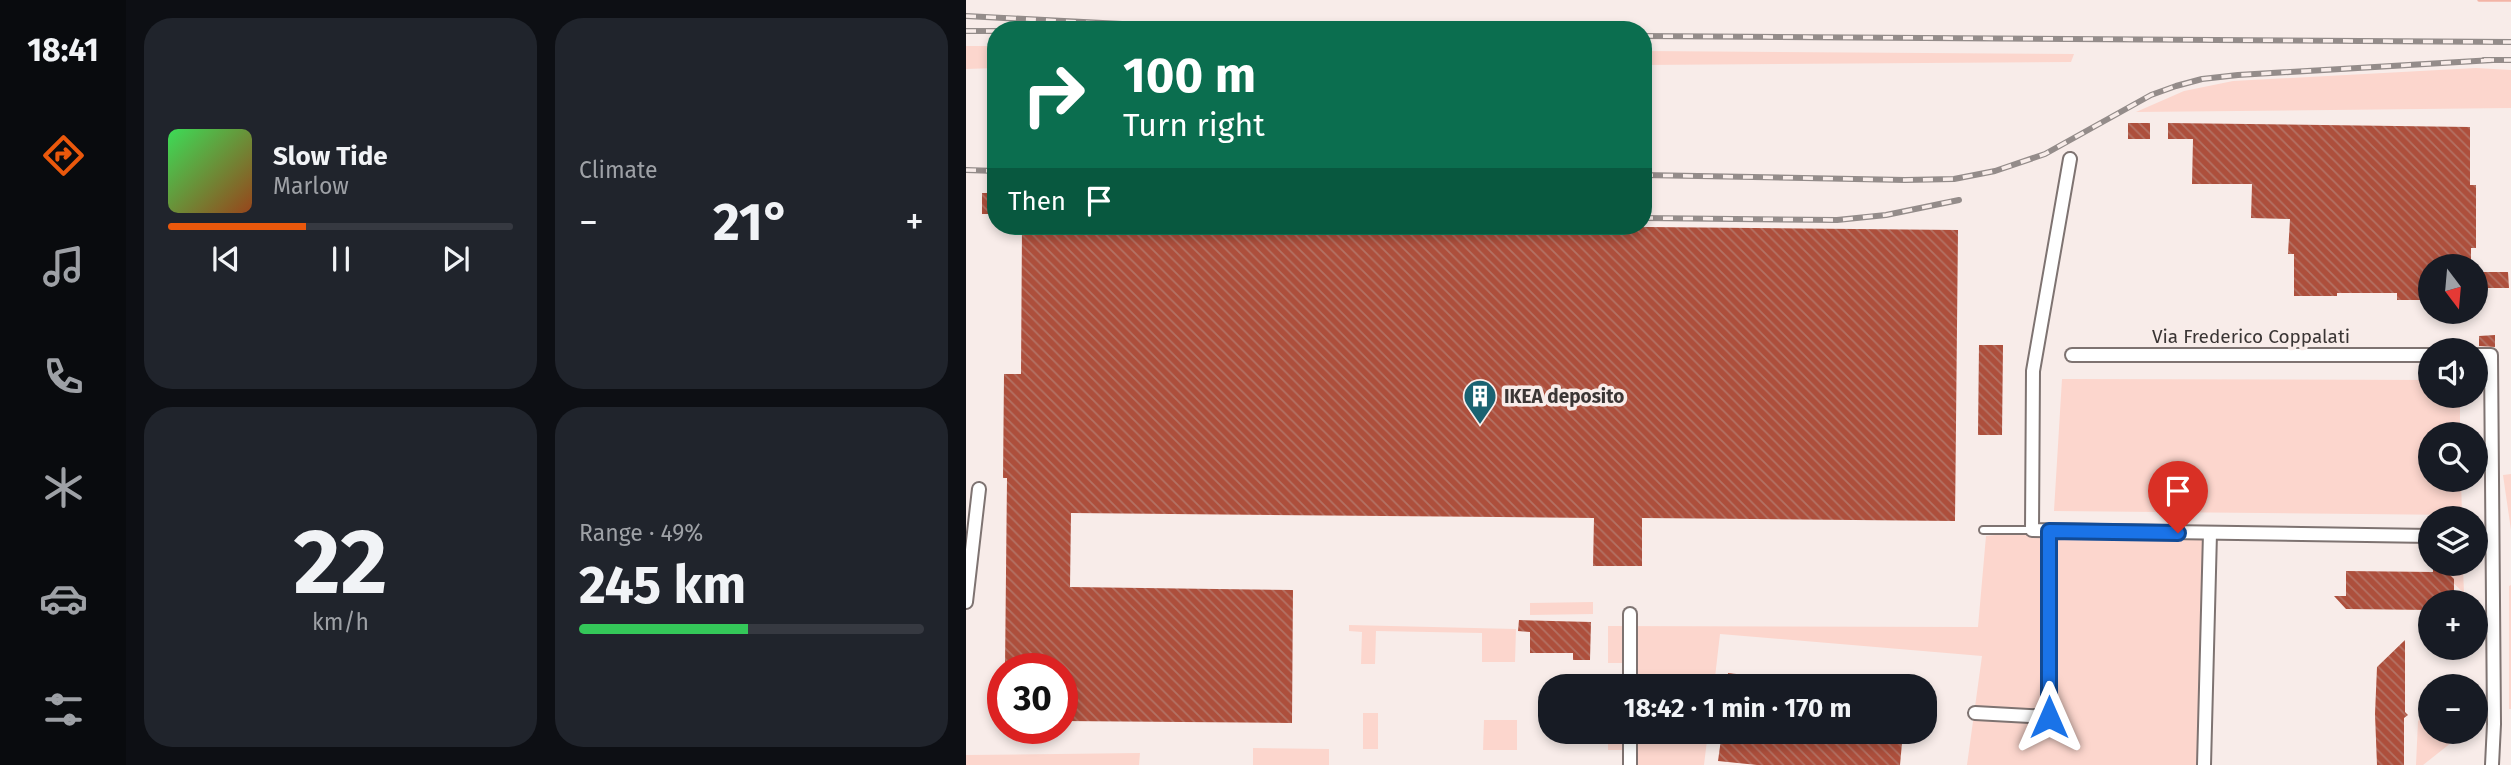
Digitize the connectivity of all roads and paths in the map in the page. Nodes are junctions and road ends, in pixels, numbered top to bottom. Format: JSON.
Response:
{"nodes":[{"id":1,"x":2070,"y":159,"type":"dead end"},
{"id":2,"x":2072,"y":355,"type":"dead end"},
{"id":3,"x":2418,"y":355,"type":"edge"},
{"id":4,"x":2488,"y":355,"type":"edge"},
{"id":5,"x":978,"y":489,"type":"dead end"},
{"id":6,"x":1983,"y":530,"type":"dead end"},
{"id":7,"x":2032,"y":530,"type":"junction"},
{"id":8,"x":2049,"y":531,"type":"junction"},
{"id":9,"x":2210,"y":533,"type":"junction"},
{"id":10,"x":2418,"y":536,"type":"edge"},
{"id":11,"x":2488,"y":537,"type":"edge"},
{"id":12,"x":2491,"y":537,"type":"junction"},
{"id":13,"x":966,"y":602,"type":"edge"},
{"id":14,"x":1630,"y":614,"type":"dead end"},
{"id":15,"x":1630,"y":674,"type":"edge"},
{"id":16,"x":1975,"y":713,"type":"dead end"},
{"id":17,"x":1630,"y":744,"type":"edge"},
{"id":18,"x":1630,"y":765,"type":"edge"},
{"id":19,"x":2204,"y":765,"type":"edge"},
{"id":20,"x":2492,"y":765,"type":"edge"}],
"edges":[{"from":1,"to":7,"type":"street"},
{"from":2,"to":3,"type":"street","name":"Via Frederico Coppalati"},
{"from":4,"to":12,"type":"street"},
{"from":5,"to":13,"type":"street"},
{"from":6,"to":7,"type":"lane"},
{"from":7,"to":8,"type":"street"},
{"from":8,"to":9,"type":"street"},
{"from":8,"to":16,"type":"street"},
{"from":9,"to":10,"type":"street"},
{"from":9,"to":19,"type":"street"},
{"from":11,"to":12,"type":"street"},
{"from":12,"to":20,"type":"street"},
{"from":14,"to":15,"type":"street"},
{"from":17,"to":18,"type":"street"}]}
